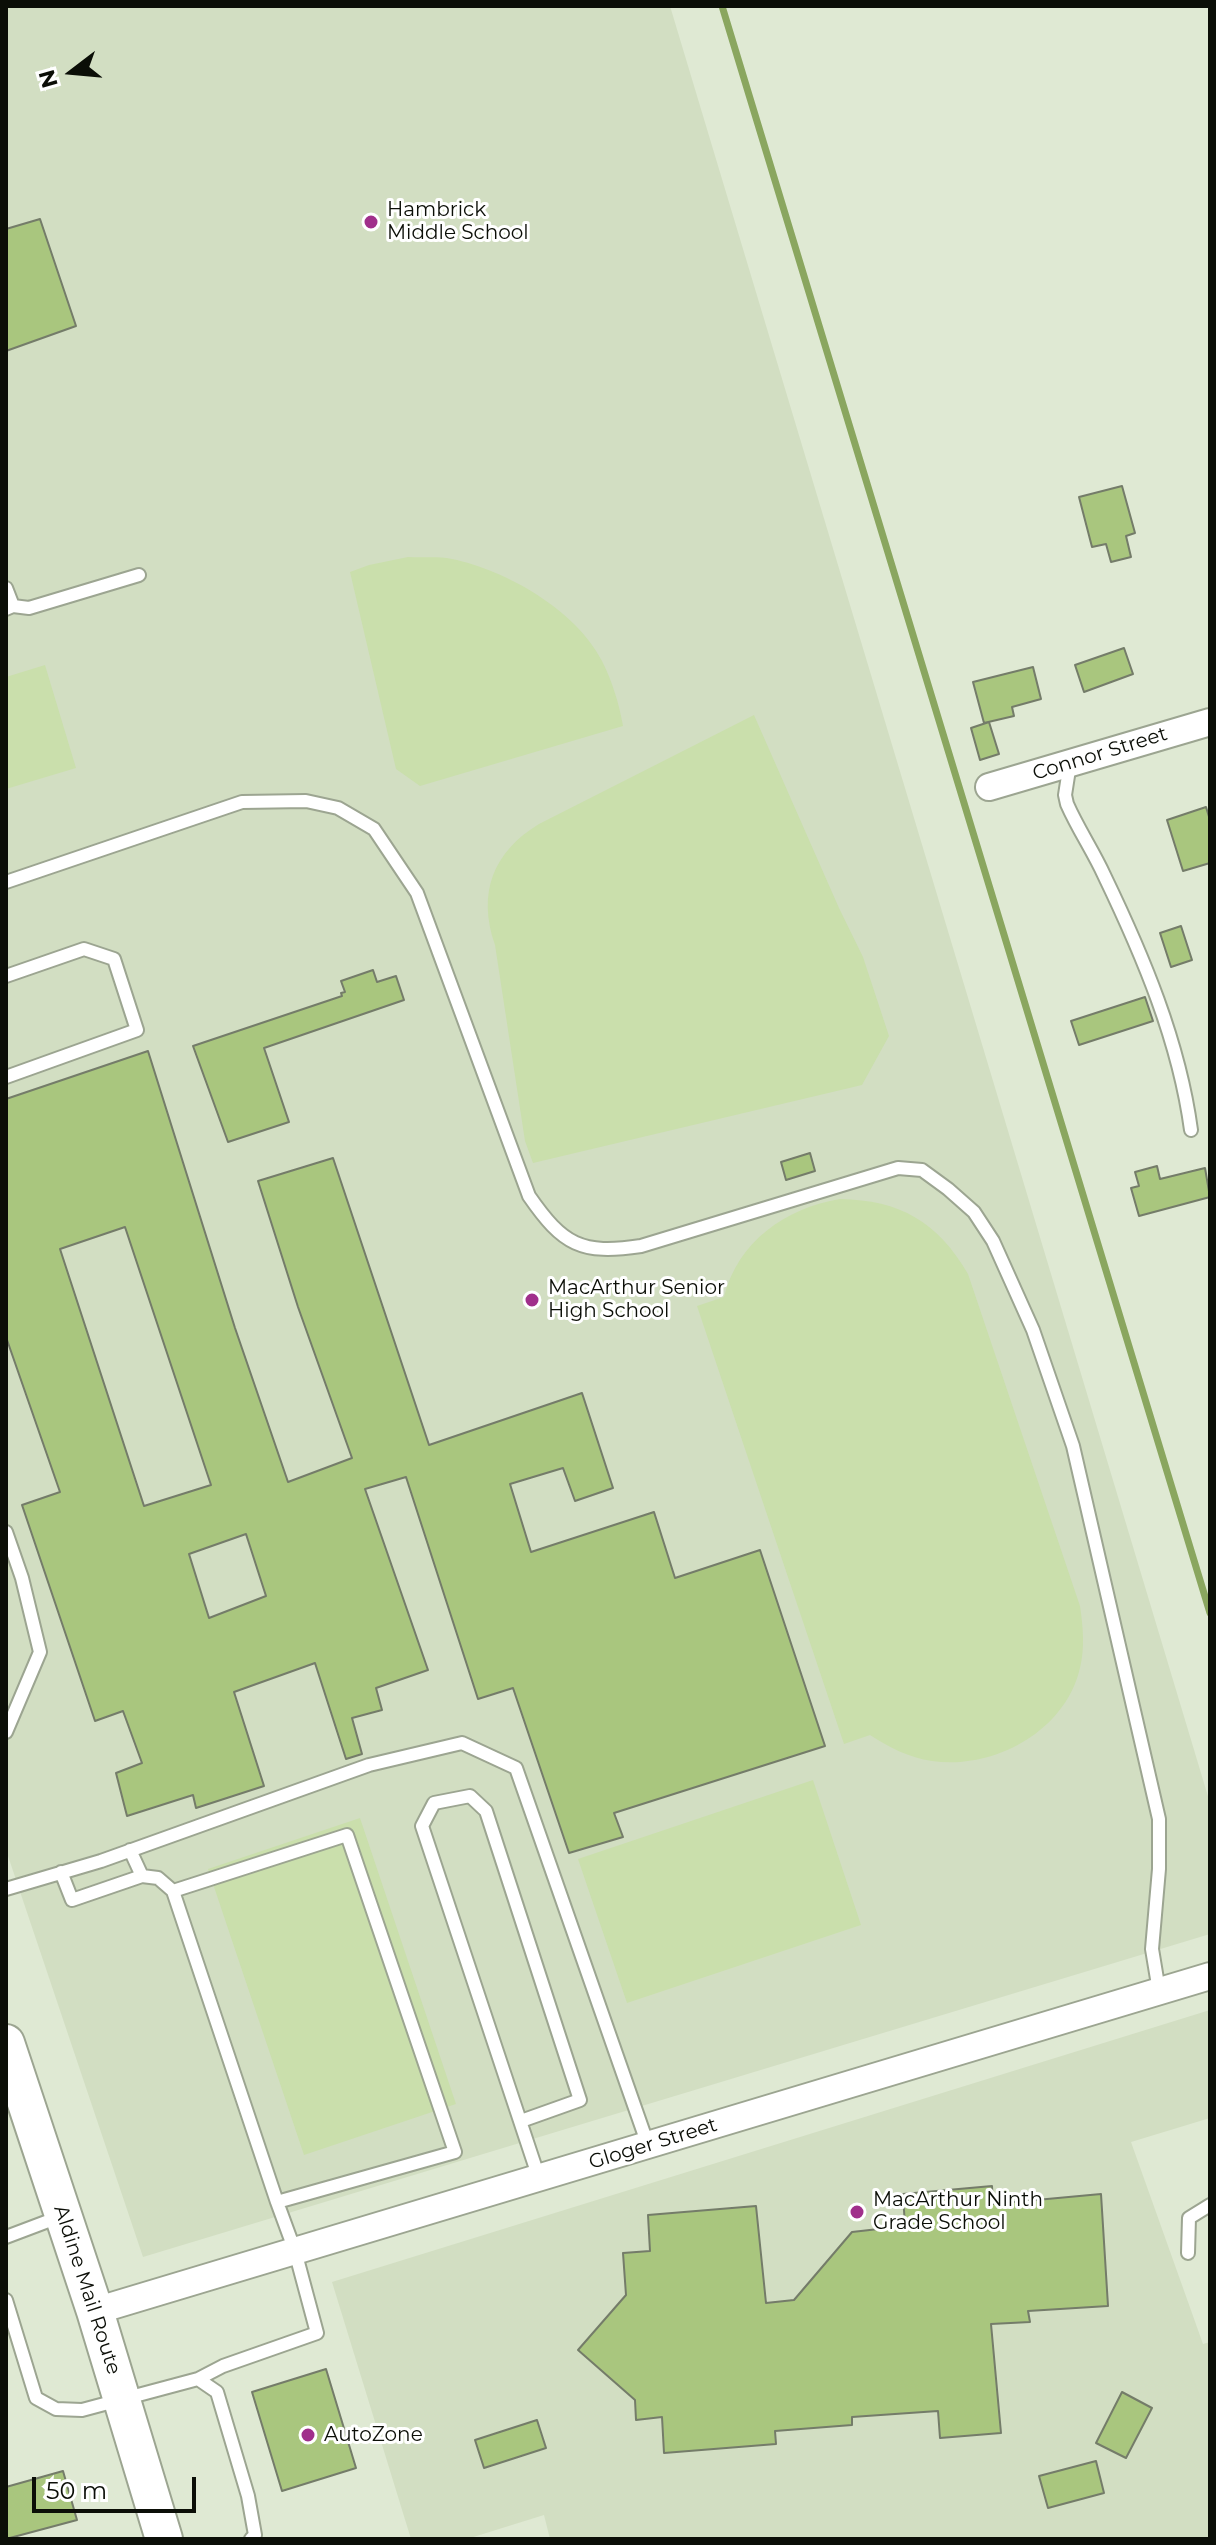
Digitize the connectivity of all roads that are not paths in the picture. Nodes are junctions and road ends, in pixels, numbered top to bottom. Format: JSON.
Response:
{"nodes":[{"id":1,"x":139,"y":575,"type":"dead end"},
{"id":2,"x":6,"y":588,"type":"edge"},
{"id":3,"x":10,"y":608,"type":"edge"},
{"id":4,"x":1210,"y":722,"type":"edge"},
{"id":5,"x":1070,"y":763,"type":"junction"},
{"id":6,"x":989,"y":787,"type":"dead end"},
{"id":7,"x":6,"y":882,"type":"edge"},
{"id":8,"x":6,"y":976,"type":"edge"},
{"id":9,"x":7,"y":1073,"type":"edge"},
{"id":10,"x":1191,"y":1130,"type":"dead end"},
{"id":11,"x":6,"y":1532,"type":"edge"},
{"id":12,"x":6,"y":1732,"type":"edge"},
{"id":13,"x":130,"y":1850,"type":"junction"},
{"id":14,"x":61,"y":1872,"type":"junction"},
{"id":15,"x":142,"y":1876,"type":"junction"},
{"id":16,"x":6,"y":1889,"type":"edge"},
{"id":17,"x":173,"y":1891,"type":"junction"},
{"id":18,"x":1210,"y":1976,"type":"edge"},
{"id":19,"x":1159,"y":1992,"type":"junction"},
{"id":20,"x":6,"y":2043,"type":"edge"},
{"id":21,"x":521,"y":2121,"type":"junction"},
{"id":22,"x":648,"y":2145,"type":"junction"},
{"id":23,"x":539,"y":2178,"type":"junction"},
{"id":24,"x":277,"y":2202,"type":"junction"},
{"id":25,"x":1210,"y":2205,"type":"edge"},
{"id":26,"x":63,"y":2215,"type":"junction"},
{"id":27,"x":6,"y":2237,"type":"edge"},
{"id":28,"x":295,"y":2251,"type":"junction"},
{"id":29,"x":1188,"y":2253,"type":"dead end"},
{"id":30,"x":6,"y":2300,"type":"edge"},
{"id":31,"x":95,"y":2311,"type":"junction"},
{"id":32,"x":198,"y":2379,"type":"junction"},
{"id":33,"x":122,"y":2400,"type":"junction"},
{"id":34,"x":164,"y":2539,"type":"edge"},
{"id":35,"x":251,"y":2539,"type":"edge"}],
"edges":[{"from":1,"to":3,"type":"lane"},
{"from":2,"to":3,"type":"lane"},
{"from":4,"to":5,"type":"street","name":"Connor Street"},
{"from":5,"to":6,"type":"street","name":"Connor Street"},
{"from":5,"to":10,"type":"lane"},
{"from":7,"to":19,"type":"lane"},
{"from":8,"to":9,"type":"lane"},
{"from":11,"to":12,"type":"lane"},
{"from":13,"to":14,"type":"lane"},
{"from":13,"to":15,"type":"lane"},
{"from":13,"to":22,"type":"lane"},
{"from":14,"to":15,"type":"lane"},
{"from":14,"to":16,"type":"lane"},
{"from":15,"to":17,"type":"lane"},
{"from":17,"to":24,"type":"lane"},
{"from":17,"to":24,"type":"lane"},
{"from":18,"to":19,"type":"street","name":"Gloger Street"},
{"from":19,"to":22,"type":"street","name":"Gloger Street"},
{"from":20,"to":26,"type":"main road","name":"Aldine Mail Route"},
{"from":21,"to":21,"type":"lane"},
{"from":21,"to":23,"type":"lane"},
{"from":22,"to":23,"type":"street","name":"Gloger Street"},
{"from":23,"to":28,"type":"street","name":"Gloger Street"},
{"from":24,"to":28,"type":"lane"},
{"from":25,"to":29,"type":"lane"},
{"from":26,"to":27,"type":"lane"},
{"from":26,"to":31,"type":"main road","name":"Aldine Mail Route"},
{"from":28,"to":31,"type":"street","name":"Gloger Street"},
{"from":28,"to":32,"type":"lane"},
{"from":30,"to":33,"type":"lane"},
{"from":31,"to":33,"type":"main road","name":"Aldine Mail Route"},
{"from":32,"to":33,"type":"lane"},
{"from":32,"to":35,"type":"lane"},
{"from":33,"to":34,"type":"main road","name":"Aldine Mail Route"}]}
